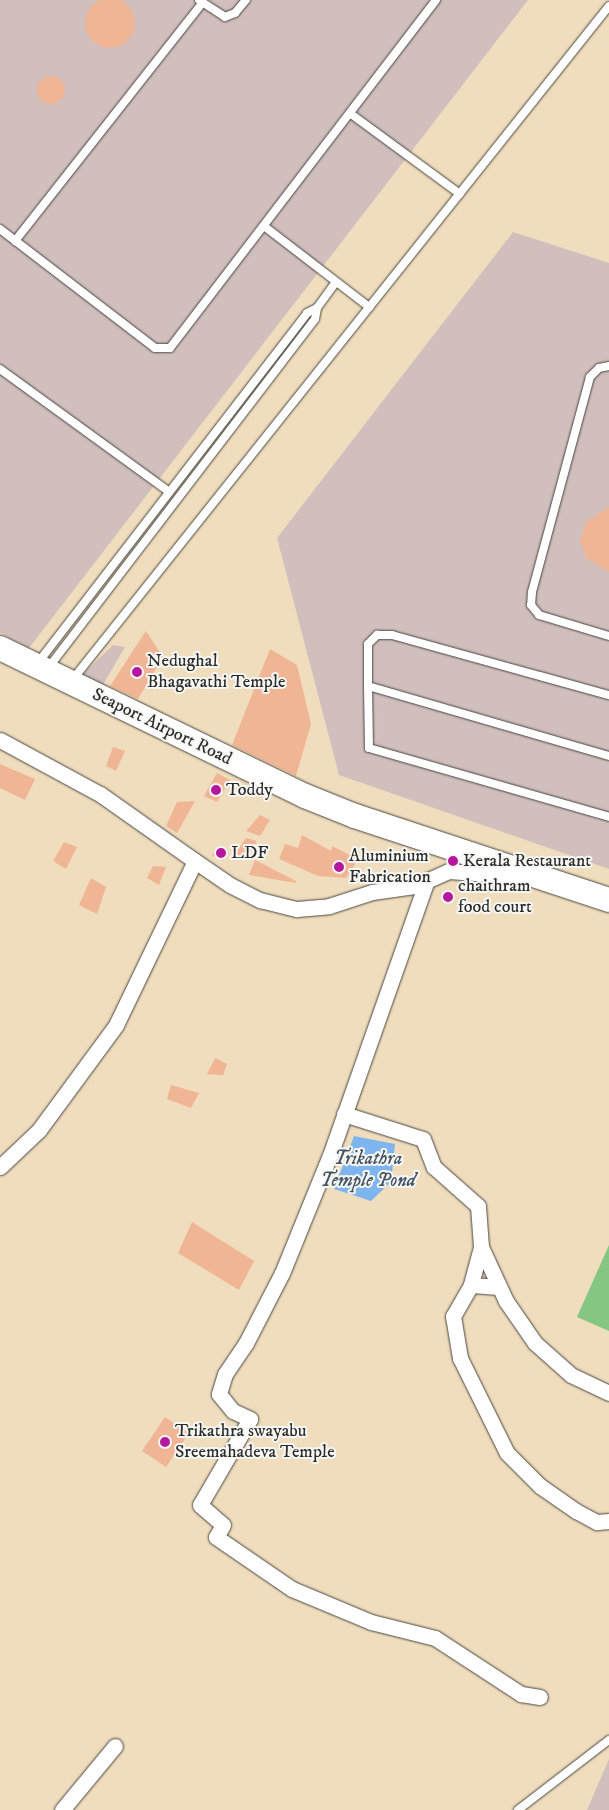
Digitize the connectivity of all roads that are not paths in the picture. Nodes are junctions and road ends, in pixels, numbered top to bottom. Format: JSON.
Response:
{"nodes":[{"id":1,"x":246,"y":0,"type":"edge"},
{"id":2,"x":436,"y":0,"type":"edge"},
{"id":3,"x":200,"y":1,"type":"edge"},
{"id":4,"x":609,"y":6,"type":"edge"},
{"id":5,"x":351,"y":114,"type":"junction"},
{"id":6,"x":460,"y":194,"type":"junction"},
{"id":7,"x":264,"y":226,"type":"junction"},
{"id":8,"x":0,"y":229,"type":"edge"},
{"id":9,"x":15,"y":241,"type":"junction"},
{"id":10,"x":336,"y":282,"type":"junction"},
{"id":11,"x":370,"y":307,"type":"junction"},
{"id":12,"x":317,"y":308,"type":"junction"},
{"id":13,"x":609,"y":366,"type":"edge"},
{"id":14,"x":0,"y":369,"type":"edge"},
{"id":15,"x":169,"y":492,"type":"junction"},
{"id":16,"x":156,"y":508,"type":"junction"},
{"id":17,"x":165,"y":515,"type":"junction"},
{"id":18,"x":609,"y":636,"type":"edge"},
{"id":19,"x":0,"y":648,"type":"edge"},
{"id":20,"x":41,"y":668,"type":"junction"},
{"id":21,"x":70,"y":682,"type":"junction"},
{"id":22,"x":368,"y":686,"type":"junction"},
{"id":23,"x":609,"y":695,"type":"edge"},
{"id":24,"x":0,"y":740,"type":"edge"},
{"id":25,"x":609,"y":756,"type":"edge"},
{"id":26,"x":609,"y":817,"type":"edge"},
{"id":27,"x":195,"y":861,"type":"junction"},
{"id":28,"x":544,"y":879,"type":"junction"},
{"id":29,"x":428,"y":880,"type":"junction"},
{"id":30,"x":609,"y":900,"type":"edge"},
{"id":31,"x":344,"y":1114,"type":"junction"},
{"id":32,"x":0,"y":1166,"type":"edge"},
{"id":33,"x":481,"y":1248,"type":"junction"},
{"id":34,"x":471,"y":1285,"type":"junction"},
{"id":35,"x":499,"y":1287,"type":"junction"},
{"id":36,"x":609,"y":1393,"type":"edge"},
{"id":37,"x":609,"y":1521,"type":"edge"},
{"id":38,"x":540,"y":1697,"type":"dead end"},
{"id":39,"x":609,"y":1740,"type":"edge"},
{"id":40,"x":115,"y":1746,"type":"dead end"},
{"id":41,"x":62,"y":1810,"type":"edge"},
{"id":42,"x":518,"y":1810,"type":"edge"}],
"edges":[{"from":1,"to":3,"type":"lane"},
{"from":2,"to":5,"type":"lane"},
{"from":3,"to":9,"type":"lane"},
{"from":4,"to":6,"type":"lane"},
{"from":5,"to":6,"type":"lane"},
{"from":5,"to":7,"type":"lane"},
{"from":6,"to":11,"type":"lane"},
{"from":7,"to":9,"type":"lane"},
{"from":7,"to":10,"type":"lane"},
{"from":8,"to":9,"type":"lane"},
{"from":10,"to":11,"type":"lane"},
{"from":10,"to":12,"type":"lane"},
{"from":11,"to":21,"type":"lane"},
{"from":12,"to":15,"type":"lane"},
{"from":12,"to":17,"type":"lane"},
{"from":13,"to":18,"type":"lane"},
{"from":14,"to":15,"type":"lane"},
{"from":15,"to":16,"type":"lane"},
{"from":16,"to":17,"type":"lane"},
{"from":16,"to":20,"type":"lane"},
{"from":17,"to":20,"type":"lane"},
{"from":19,"to":20,"type":"main road","name":"Seaport Airport Road"},
{"from":20,"to":21,"type":"main road","name":"Seaport Airport Road"},
{"from":21,"to":28,"type":"main road","name":"Seaport Airport Road"},
{"from":22,"to":23,"type":"lane"},
{"from":22,"to":25,"type":"lane"},
{"from":22,"to":26,"type":"lane"},
{"from":24,"to":27,"type":"street"},
{"from":27,"to":29,"type":"street"},
{"from":27,"to":32,"type":"street"},
{"from":28,"to":29,"type":"street"},
{"from":28,"to":30,"type":"main road","name":"Seaport Airport Road"},
{"from":29,"to":31,"type":"street"},
{"from":31,"to":33,"type":"street"},
{"from":31,"to":38,"type":"street"},
{"from":33,"to":34,"type":"street"},
{"from":33,"to":35,"type":"street"},
{"from":34,"to":35,"type":"street"},
{"from":34,"to":37,"type":"street"},
{"from":35,"to":36,"type":"street"},
{"from":39,"to":42,"type":"lane"},
{"from":40,"to":41,"type":"street"}]}
